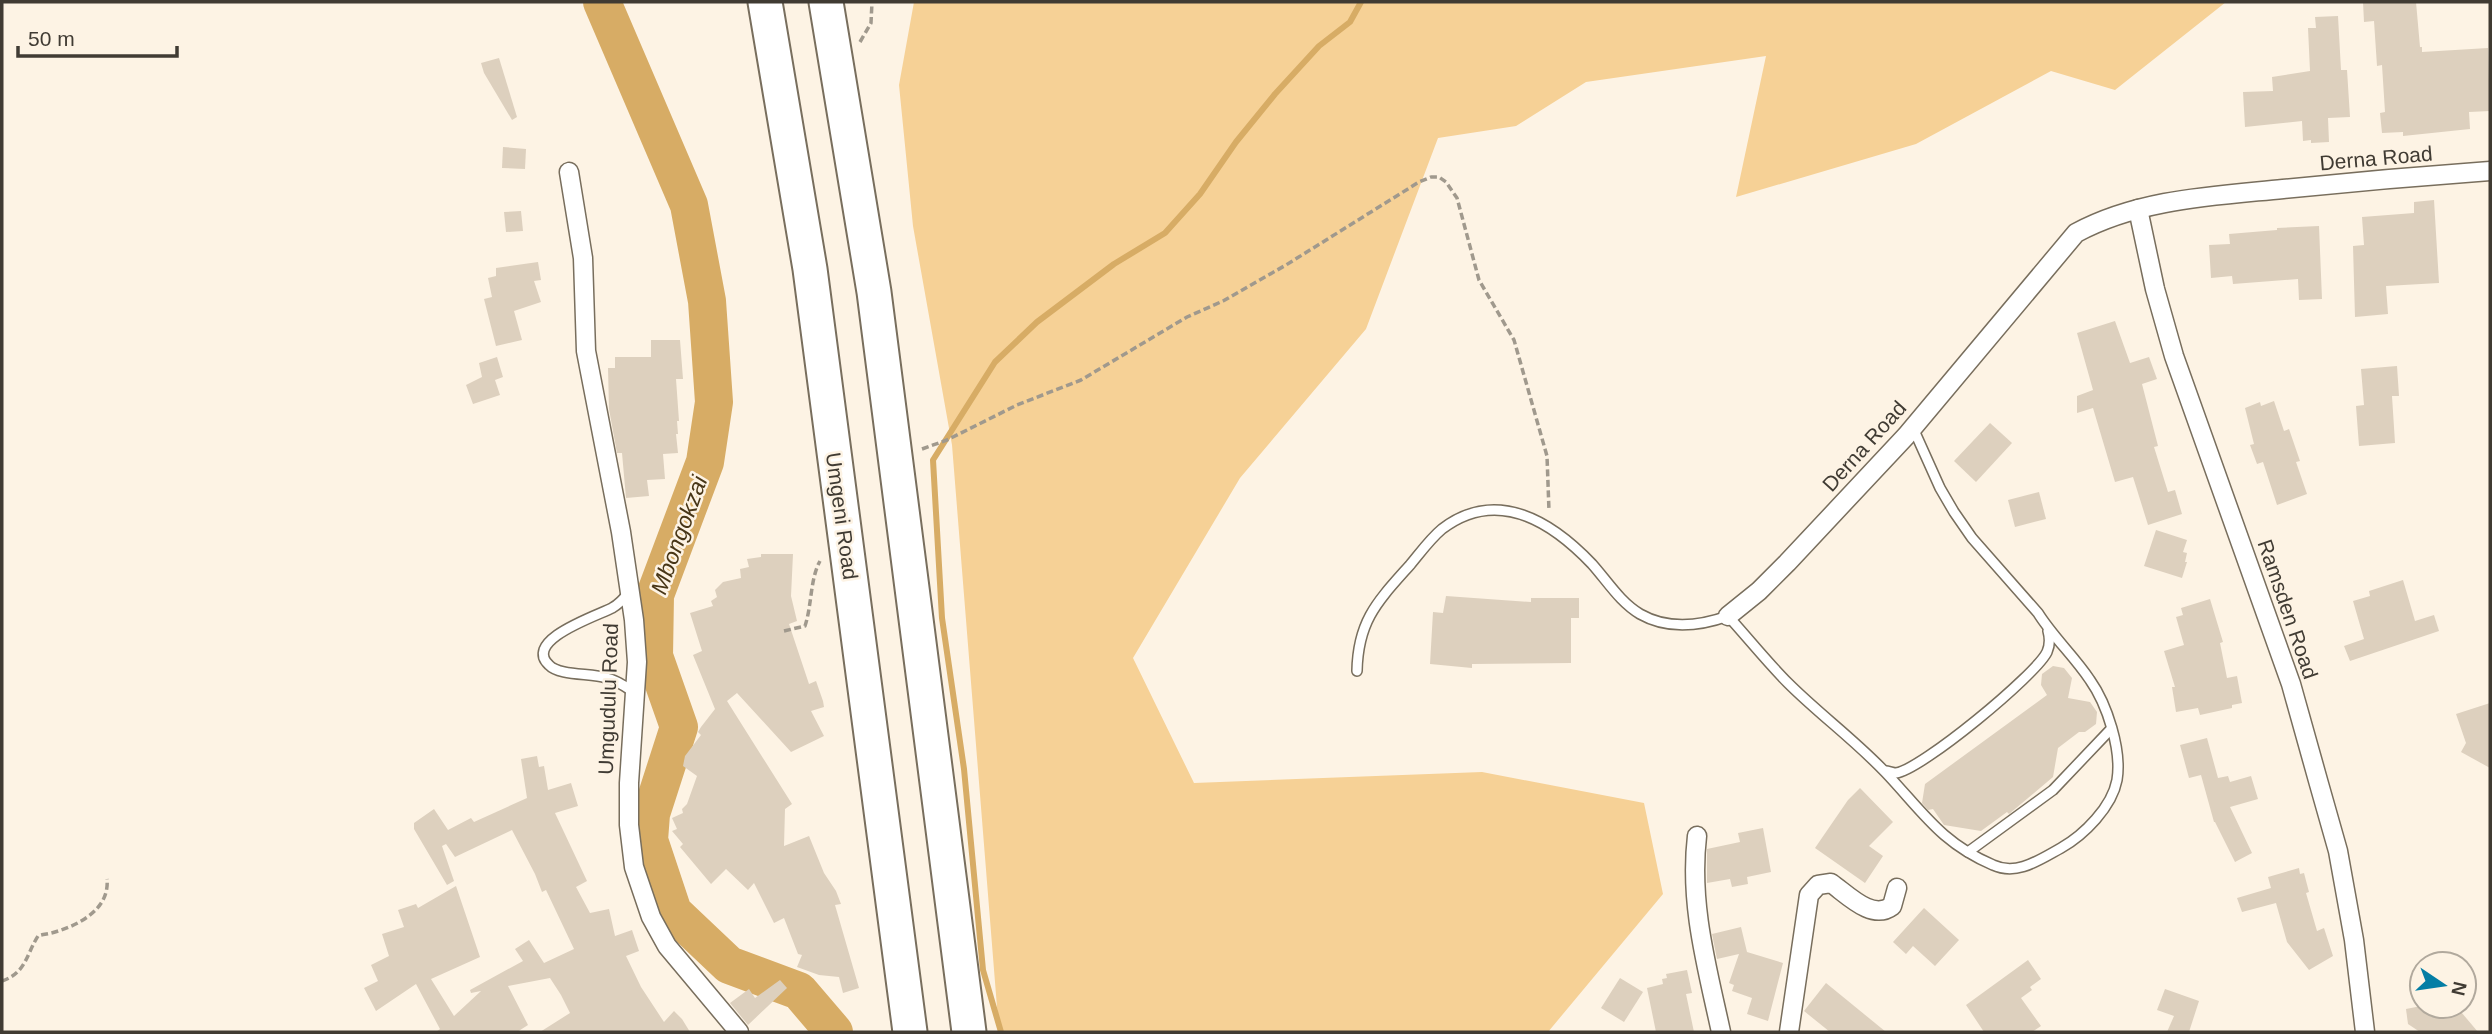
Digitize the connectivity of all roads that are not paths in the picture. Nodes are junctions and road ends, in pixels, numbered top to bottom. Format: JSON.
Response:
{"nodes":[{"id":1,"x":765,"y":2,"type":"edge"},
{"id":2,"x":826,"y":2,"type":"edge"},
{"id":3,"x":569,"y":172,"type":"dead end"},
{"id":4,"x":2490,"y":172,"type":"edge"},
{"id":5,"x":2138,"y":209,"type":"junction"},
{"id":6,"x":1913,"y":428,"type":"junction"},
{"id":7,"x":631,"y":589,"type":"junction"},
{"id":8,"x":1728,"y":616,"type":"junction"},
{"id":9,"x":2046,"y":626,"type":"junction"},
{"id":10,"x":1357,"y":671,"type":"dead end"},
{"id":11,"x":635,"y":693,"type":"junction"},
{"id":12,"x":2111,"y":729,"type":"junction"},
{"id":13,"x":1884,"y":771,"type":"junction"},
{"id":14,"x":1697,"y":836,"type":"dead end"},
{"id":15,"x":1968,"y":852,"type":"junction"},
{"id":16,"x":1897,"y":888,"type":"dead end"},
{"id":17,"x":739,"y":1032,"type":"edge"},
{"id":18,"x":911,"y":1032,"type":"edge"},
{"id":19,"x":969,"y":1032,"type":"edge"},
{"id":20,"x":1721,"y":1032,"type":"edge"},
{"id":21,"x":1789,"y":1032,"type":"edge"},
{"id":22,"x":2365,"y":1032,"type":"edge"}],
"edges":[{"from":1,"to":18,"type":"highway","name":"Umgeni Road"},
{"from":2,"to":19,"type":"highway"},
{"from":3,"to":7,"type":"street","name":"Umgudulu Road"},
{"from":4,"to":5,"type":"street","name":"Derna Road"},
{"from":5,"to":6,"type":"street","name":"Derna Road"},
{"from":5,"to":22,"type":"street","name":"Ramsden Road"},
{"from":6,"to":8,"type":"street","name":"Derna Road"},
{"from":6,"to":9,"type":"lane"},
{"from":7,"to":11,"type":"street","name":"Umgudulu Road"},
{"from":7,"to":11,"type":"lane"},
{"from":8,"to":10,"type":"lane","name":"Derna Road"},
{"from":8,"to":13,"type":"lane"},
{"from":9,"to":12,"type":"lane"},
{"from":9,"to":13,"type":"lane"},
{"from":11,"to":17,"type":"street","name":"Umgudulu Road"},
{"from":12,"to":15,"type":"lane"},
{"from":12,"to":15,"type":"lane"},
{"from":13,"to":15,"type":"lane"},
{"from":14,"to":20,"type":"street"},
{"from":16,"to":21,"type":"street"}]}
